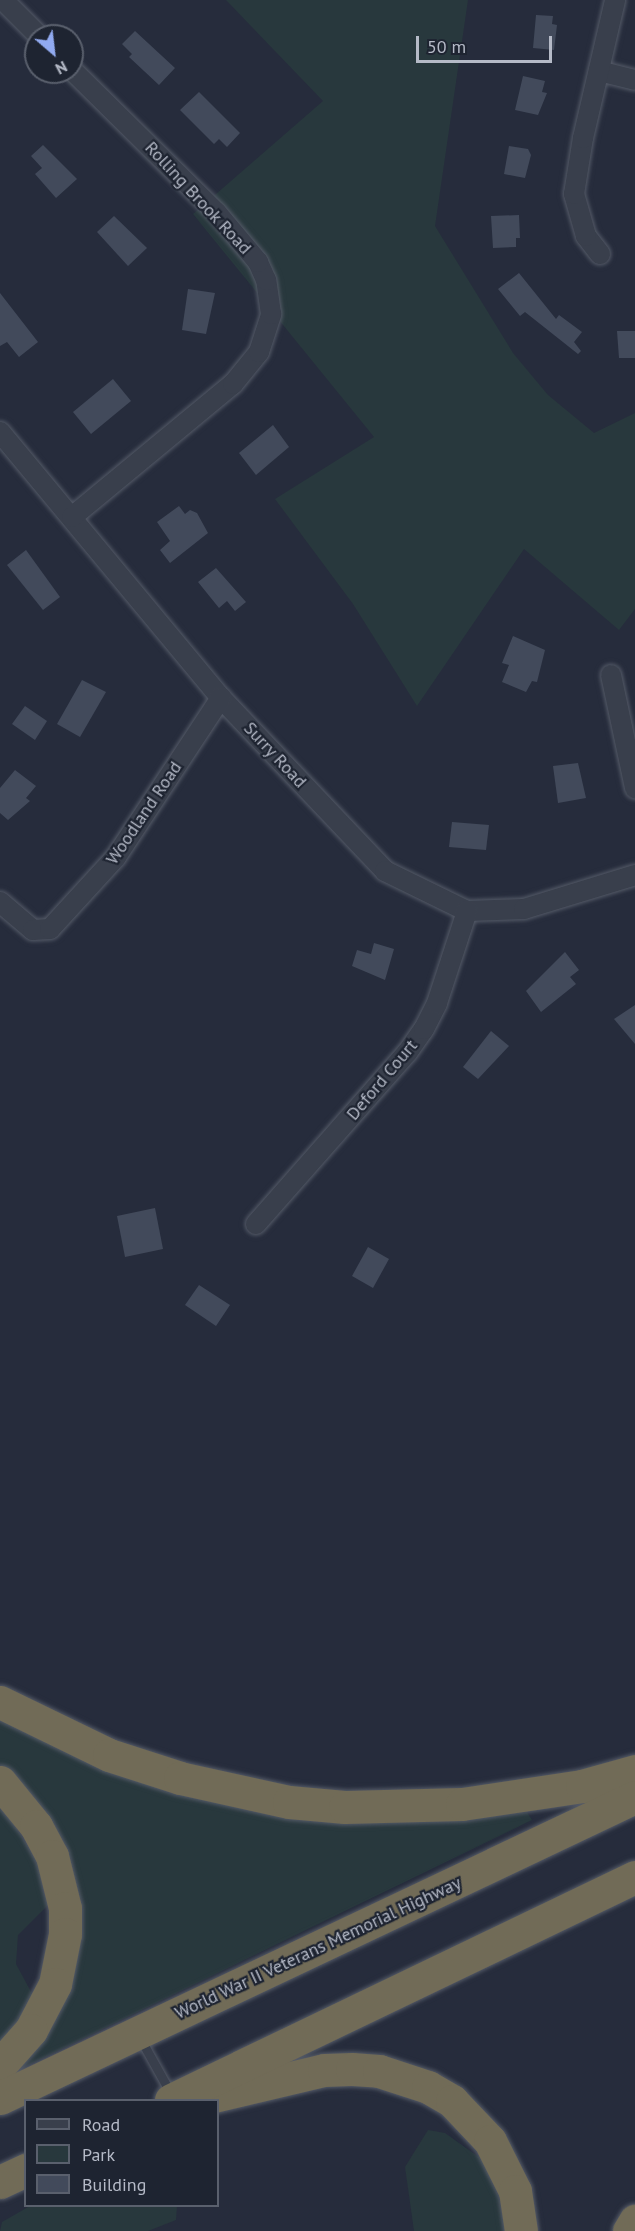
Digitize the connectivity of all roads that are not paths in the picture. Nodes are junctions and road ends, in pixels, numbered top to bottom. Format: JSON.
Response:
{"nodes":[{"id":1,"x":3,"y":0,"type":"edge"},
{"id":2,"x":615,"y":0,"type":"edge"},
{"id":3,"x":27,"y":24,"type":"edge"},
{"id":4,"x":599,"y":71,"type":"junction"},
{"id":5,"x":635,"y":80,"type":"edge"},
{"id":6,"x":84,"y":82,"type":"edge"},
{"id":7,"x":600,"y":254,"type":"dead end"},
{"id":8,"x":0,"y":432,"type":"edge"},
{"id":9,"x":72,"y":517,"type":"junction"},
{"id":10,"x":612,"y":675,"type":"dead end"},
{"id":11,"x":221,"y":698,"type":"junction"},
{"id":12,"x":635,"y":788,"type":"edge"},
{"id":13,"x":635,"y":875,"type":"edge"},
{"id":14,"x":0,"y":902,"type":"edge"},
{"id":15,"x":467,"y":911,"type":"junction"},
{"id":16,"x":256,"y":1224,"type":"dead end"},
{"id":17,"x":0,"y":1702,"type":"edge"},
{"id":18,"x":635,"y":1771,"type":"edge"},
{"id":19,"x":0,"y":1782,"type":"edge"},
{"id":20,"x":635,"y":1797,"type":"edge"},
{"id":21,"x":635,"y":1877,"type":"edge"},
{"id":22,"x":137,"y":2033,"type":"junction"},
{"id":23,"x":0,"y":2065,"type":"edge"},
{"id":24,"x":0,"y":2098,"type":"edge"},
{"id":25,"x":180,"y":2099,"type":"edge"},
{"id":26,"x":183,"y":2099,"type":"edge"},
{"id":27,"x":186,"y":2099,"type":"edge"},
{"id":28,"x":24,"y":2171,"type":"edge"},
{"id":29,"x":0,"y":2182,"type":"edge"},
{"id":30,"x":635,"y":2221,"type":"edge"},
{"id":31,"x":521,"y":2231,"type":"edge"},
{"id":32,"x":629,"y":2231,"type":"edge"}],
"edges":[{"from":1,"to":3,"type":"street"},
{"from":2,"to":4,"type":"street"},
{"from":4,"to":5,"type":"street"},
{"from":4,"to":7,"type":"street"},
{"from":6,"to":9,"type":"street","name":"Rolling Brook Road"},
{"from":8,"to":9,"type":"street","name":"Surry Road"},
{"from":9,"to":11,"type":"street","name":"Surry Road"},
{"from":10,"to":12,"type":"street"},
{"from":11,"to":14,"type":"street","name":"Woodland Road"},
{"from":11,"to":15,"type":"street","name":"Surry Road"},
{"from":13,"to":15,"type":"street","name":"Surry Road"},
{"from":15,"to":16,"type":"street","name":"Deford Court"},
{"from":17,"to":18,"type":"highway"},
{"from":19,"to":23,"type":"highway"},
{"from":20,"to":22,"type":"highway","name":"World War II Veterans Memorial Highway"},
{"from":21,"to":26,"type":"highway"},
{"from":22,"to":24,"type":"highway","name":"World War II Veterans Memorial Highway"},
{"from":22,"to":25,"type":"lane"},
{"from":27,"to":31,"type":"highway"},
{"from":28,"to":29,"type":"highway"},
{"from":30,"to":32,"type":"highway"}]}
